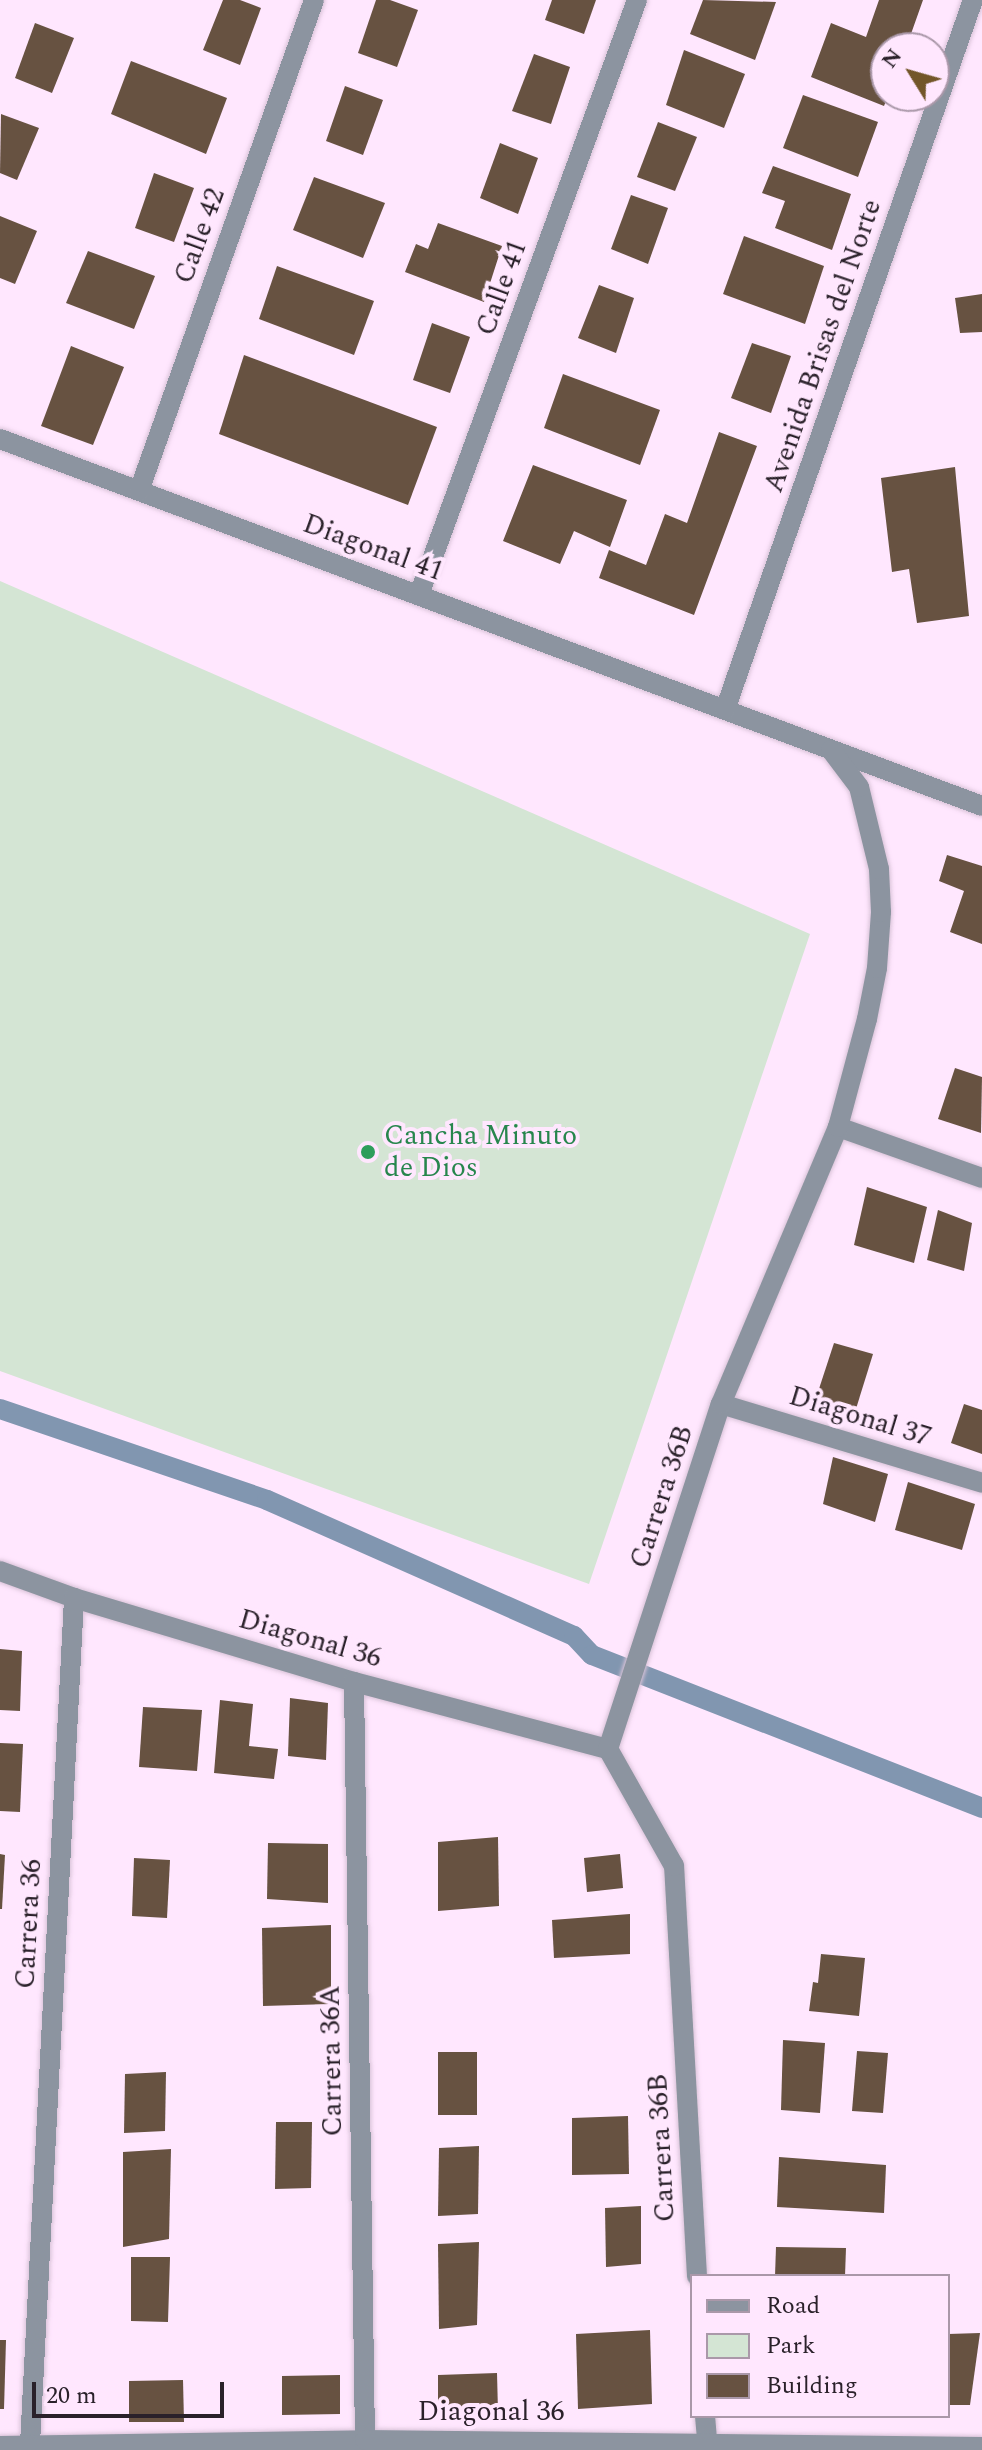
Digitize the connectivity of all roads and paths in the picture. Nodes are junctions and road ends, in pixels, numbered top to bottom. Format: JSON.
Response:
{"nodes":[{"id":1,"x":314,"y":0,"type":"edge"},
{"id":2,"x":637,"y":0,"type":"edge"},
{"id":3,"x":973,"y":0,"type":"edge"},
{"id":4,"x":0,"y":439,"type":"edge"},
{"id":5,"x":139,"y":491,"type":"junction"},
{"id":6,"x":419,"y":595,"type":"junction"},
{"id":7,"x":725,"y":710,"type":"junction"},
{"id":8,"x":831,"y":750,"type":"junction"},
{"id":9,"x":982,"y":806,"type":"edge"},
{"id":10,"x":838,"y":1127,"type":"junction"},
{"id":11,"x":982,"y":1178,"type":"edge"},
{"id":12,"x":721,"y":1404,"type":"junction"},
{"id":13,"x":982,"y":1483,"type":"edge"},
{"id":14,"x":0,"y":1571,"type":"edge"},
{"id":15,"x":74,"y":1598,"type":"junction"},
{"id":16,"x":354,"y":1682,"type":"junction"},
{"id":17,"x":608,"y":1749,"type":"junction"},
{"id":18,"x":697,"y":2274,"type":"edge"},
{"id":19,"x":705,"y":2418,"type":"edge"},
{"id":20,"x":365,"y":2440,"type":"junction"},
{"id":21,"x":707,"y":2441,"type":"junction"},
{"id":22,"x":30,"y":2444,"type":"junction"},
{"id":23,"x":0,"y":2446,"type":"edge"},
{"id":24,"x":982,"y":2447,"type":"edge"}],
"edges":[{"from":1,"to":5,"type":"street","name":"Calle 42"},
{"from":2,"to":6,"type":"street","name":"Calle 41"},
{"from":3,"to":7,"type":"street","name":"Avenida Brisas del Norte"},
{"from":4,"to":5,"type":"street","name":"Diagonal 41"},
{"from":5,"to":6,"type":"street","name":"Diagonal 41"},
{"from":6,"to":7,"type":"street","name":"Diagonal 41"},
{"from":7,"to":8,"type":"street","name":"Diagonal 41"},
{"from":8,"to":9,"type":"street","name":"Diagonal 41"},
{"from":8,"to":10,"type":"street","name":"Carrera 36B"},
{"from":10,"to":11,"type":"street"},
{"from":10,"to":12,"type":"street","name":"Carrera 36B"},
{"from":12,"to":13,"type":"street","name":"Diagonal 37"},
{"from":12,"to":17,"type":"street","name":"Carrera 36B"},
{"from":14,"to":15,"type":"street","name":"Diagonal 36"},
{"from":15,"to":16,"type":"street","name":"Diagonal 36"},
{"from":15,"to":22,"type":"street","name":"Carrera 36"},
{"from":16,"to":17,"type":"street","name":"Diagonal 36"},
{"from":16,"to":20,"type":"street","name":"Carrera 36A"},
{"from":17,"to":18,"type":"street","name":"Carrera 36B"},
{"from":19,"to":21,"type":"street"},
{"from":20,"to":21,"type":"street","name":"Diagonal 36"},
{"from":20,"to":22,"type":"street","name":"Diagonal 36"},
{"from":21,"to":24,"type":"street","name":"Diagonal 36"},
{"from":22,"to":23,"type":"street","name":"Diagonal 36"}]}
